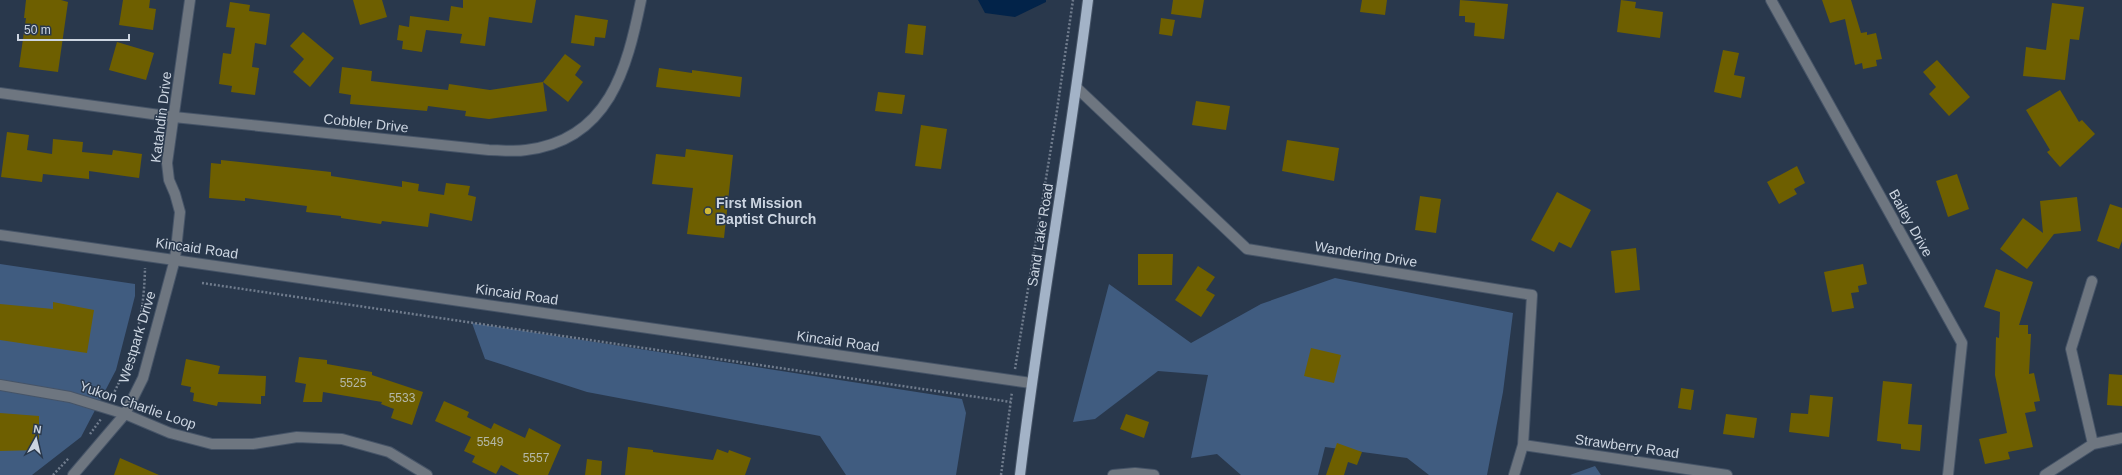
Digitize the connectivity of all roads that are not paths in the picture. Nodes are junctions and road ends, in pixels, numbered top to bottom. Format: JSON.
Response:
{"nodes":[{"id":1,"x":190,"y":0,"type":"edge"},
{"id":2,"x":641,"y":0,"type":"edge"},
{"id":3,"x":1088,"y":0,"type":"edge"},
{"id":4,"x":1772,"y":0,"type":"edge"},
{"id":5,"x":1077,"y":88,"type":"junction"},
{"id":6,"x":0,"y":93,"type":"edge"},
{"id":7,"x":174,"y":117,"type":"junction"},
{"id":8,"x":0,"y":235,"type":"edge"},
{"id":9,"x":175,"y":259,"type":"junction"},
{"id":10,"x":2092,"y":281,"type":"dead end"},
{"id":11,"x":1031,"y":383,"type":"junction"},
{"id":12,"x":0,"y":385,"type":"edge"},
{"id":13,"x":125,"y":414,"type":"junction"},
{"id":14,"x":2122,"y":438,"type":"edge"},
{"id":15,"x":2093,"y":444,"type":"junction"},
{"id":16,"x":1523,"y":445,"type":"junction"},
{"id":17,"x":73,"y":475,"type":"edge"},
{"id":18,"x":427,"y":475,"type":"edge"},
{"id":19,"x":1020,"y":475,"type":"edge"},
{"id":20,"x":1113,"y":475,"type":"edge"},
{"id":21,"x":1154,"y":475,"type":"edge"},
{"id":22,"x":1514,"y":475,"type":"edge"},
{"id":23,"x":1727,"y":475,"type":"edge"},
{"id":24,"x":1948,"y":475,"type":"edge"},
{"id":25,"x":2045,"y":475,"type":"edge"}],
"edges":[{"from":1,"to":7,"type":"street","name":"Katahdin Drive"},
{"from":2,"to":7,"type":"street","name":"Cobbler Drive"},
{"from":3,"to":5,"type":"main road","name":"Sand Lake Road"},
{"from":4,"to":24,"type":"street","name":"Bailey Drive"},
{"from":5,"to":11,"type":"main road","name":"Sand Lake Road"},
{"from":5,"to":16,"type":"street","name":"Wandering Drive"},
{"from":6,"to":7,"type":"street","name":"Cobbler Drive"},
{"from":7,"to":9,"type":"street","name":"Katahdin Drive"},
{"from":8,"to":9,"type":"street","name":"Kincaid Road"},
{"from":9,"to":11,"type":"street","name":"Kincaid Road"},
{"from":9,"to":13,"type":"street","name":"Westpark Drive"},
{"from":10,"to":15,"type":"street"},
{"from":11,"to":19,"type":"main road","name":"Sand Lake Road"},
{"from":12,"to":13,"type":"street","name":"Yukon Charlie Loop"},
{"from":13,"to":17,"type":"street","name":"Westpark Drive"},
{"from":13,"to":18,"type":"street","name":"Yukon Charlie Loop"},
{"from":14,"to":15,"type":"street"},
{"from":15,"to":25,"type":"street"},
{"from":16,"to":22,"type":"street","name":"Wandering Drive"},
{"from":16,"to":23,"type":"street","name":"Strawberry Road"},
{"from":20,"to":21,"type":"street"}]}
